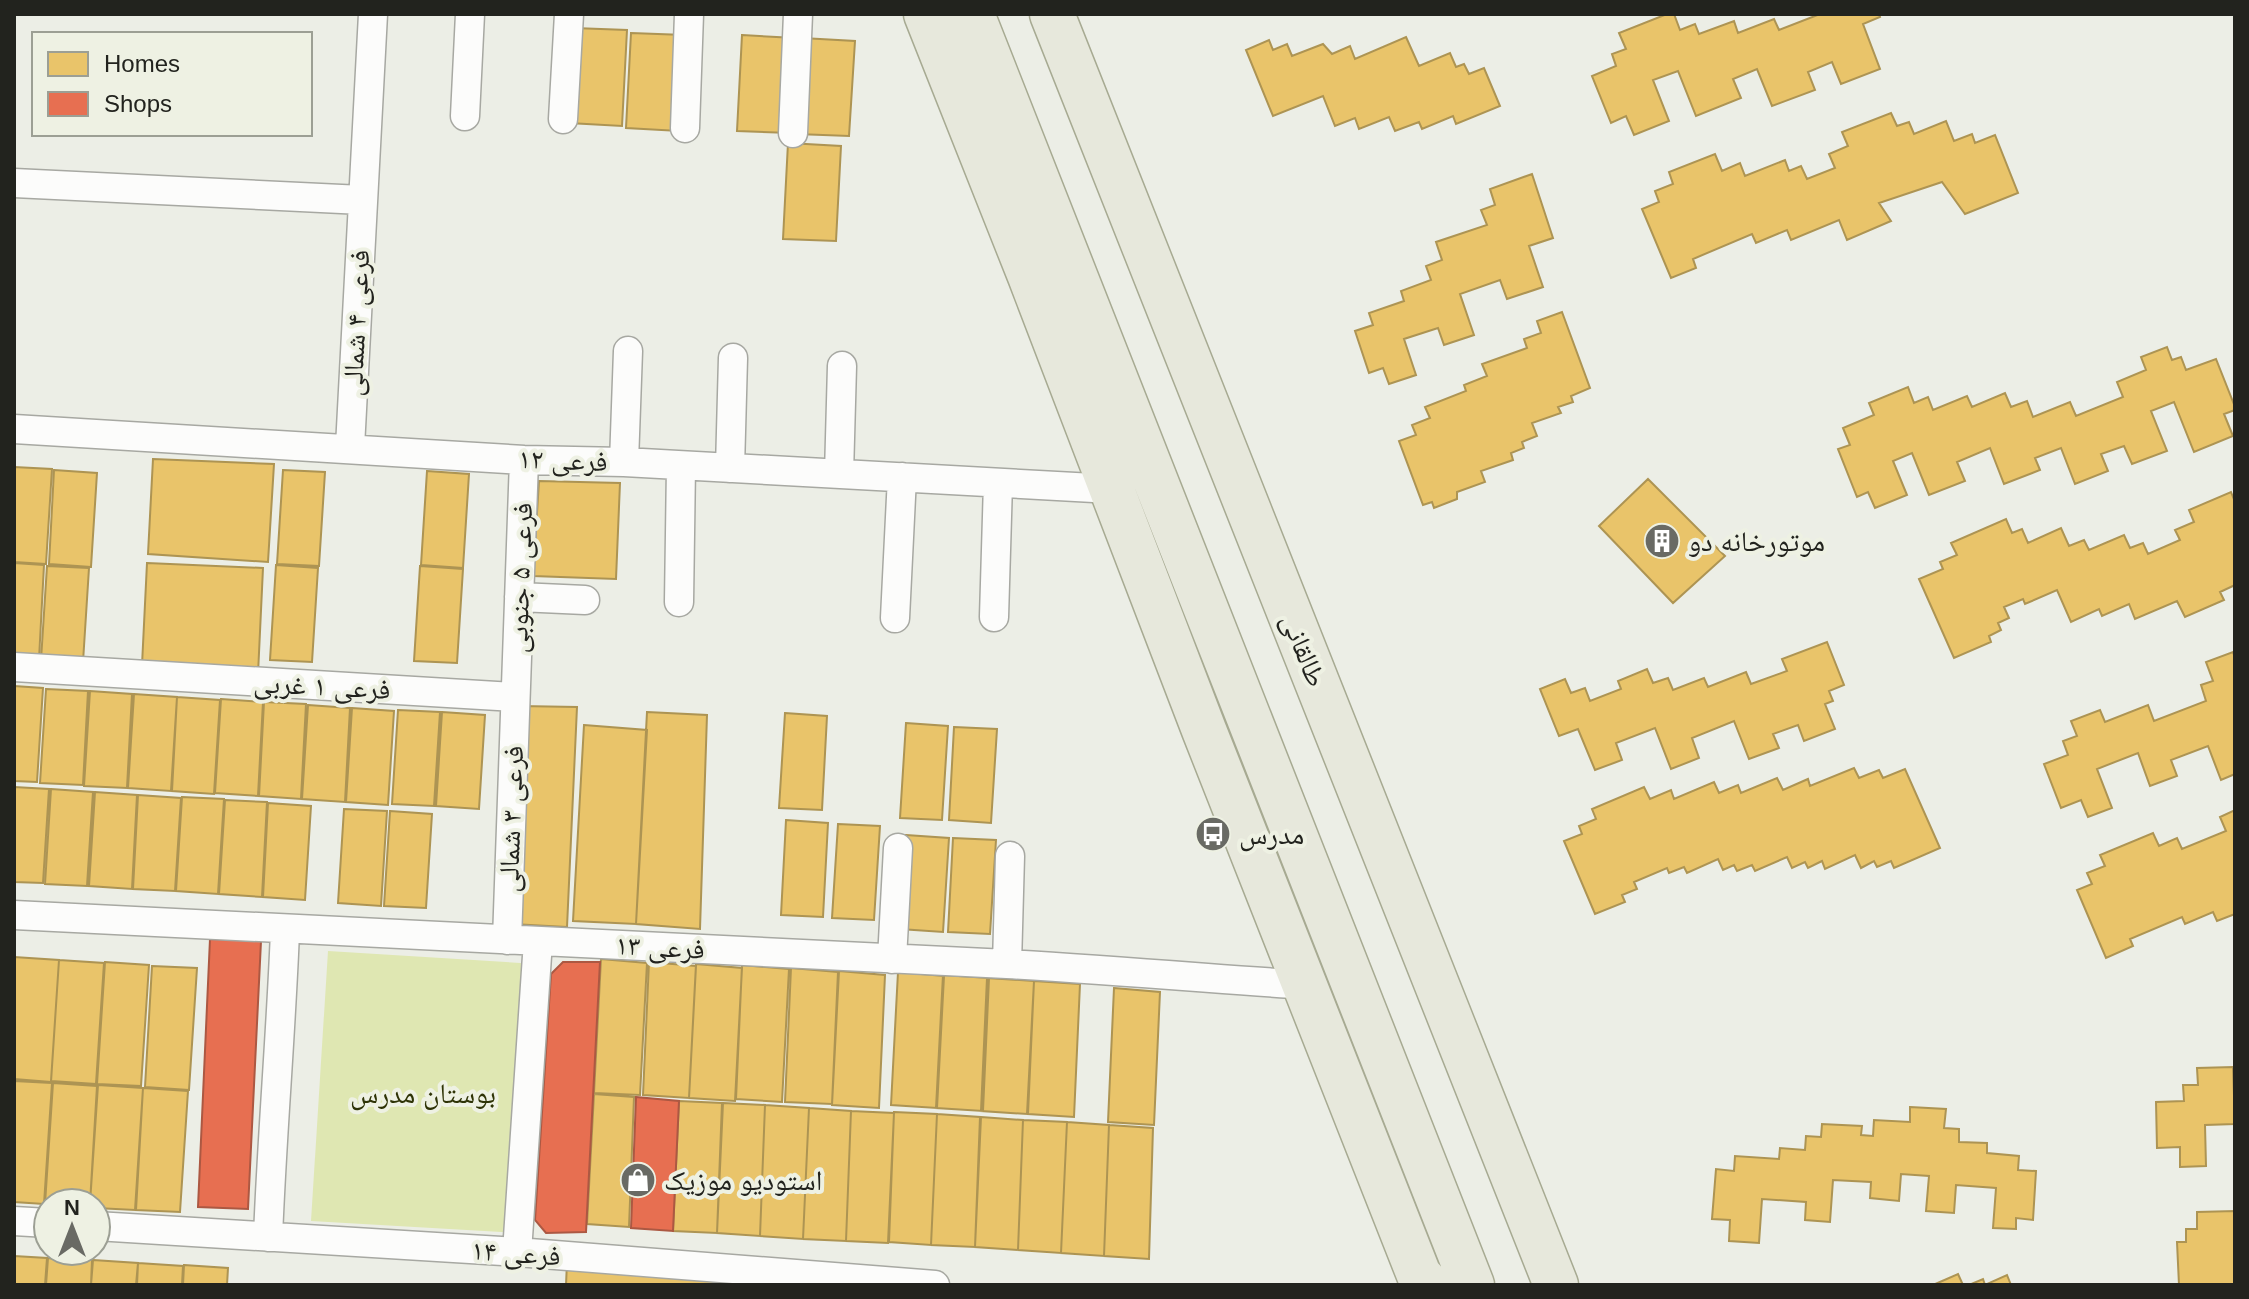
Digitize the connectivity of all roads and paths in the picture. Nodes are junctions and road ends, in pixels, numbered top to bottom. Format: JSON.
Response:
{"nodes":[{"id":1,"x":373,"y":14,"type":"edge"},
{"id":2,"x":470,"y":14,"type":"edge"},
{"id":3,"x":569,"y":14,"type":"edge"},
{"id":4,"x":689,"y":14,"type":"edge"},
{"id":5,"x":798,"y":14,"type":"edge"},
{"id":6,"x":926,"y":14,"type":"edge"},
{"id":7,"x":972,"y":14,"type":"edge"},
{"id":8,"x":1052,"y":14,"type":"edge"},
{"id":9,"x":465,"y":116,"type":"dead end"},
{"id":10,"x":563,"y":119,"type":"dead end"},
{"id":11,"x":685,"y":128,"type":"dead end"},
{"id":12,"x":793,"y":133,"type":"dead end"},
{"id":13,"x":14,"y":183,"type":"edge"},
{"id":14,"x":362,"y":200,"type":"junction"},
{"id":15,"x":628,"y":351,"type":"dead end"},
{"id":16,"x":733,"y":358,"type":"dead end"},
{"id":17,"x":842,"y":366,"type":"dead end"},
{"id":18,"x":14,"y":429,"type":"edge"},
{"id":19,"x":350,"y":447,"type":"junction"},
{"id":20,"x":524,"y":460,"type":"junction"},
{"id":21,"x":624,"y":462,"type":"junction"},
{"id":22,"x":681,"y":466,"type":"junction"},
{"id":23,"x":730,"y":468,"type":"junction"},
{"id":24,"x":839,"y":474,"type":"junction"},
{"id":25,"x":902,"y":477,"type":"junction"},
{"id":26,"x":998,"y":483,"type":"junction"},
{"id":27,"x":1112,"y":489,"type":"junction"},
{"id":28,"x":519,"y":597,"type":"junction"},
{"id":29,"x":585,"y":600,"type":"dead end"},
{"id":30,"x":679,"y":602,"type":"dead end"},
{"id":31,"x":994,"y":617,"type":"dead end"},
{"id":32,"x":895,"y":618,"type":"dead end"},
{"id":33,"x":14,"y":667,"type":"edge"},
{"id":34,"x":515,"y":697,"type":"junction"},
{"id":35,"x":898,"y":848,"type":"dead end"},
{"id":36,"x":1010,"y":856,"type":"dead end"},
{"id":37,"x":14,"y":915,"type":"edge"},
{"id":38,"x":285,"y":931,"type":"junction"},
{"id":39,"x":507,"y":940,"type":"junction"},
{"id":40,"x":538,"y":941,"type":"junction"},
{"id":41,"x":892,"y":959,"type":"junction"},
{"id":42,"x":1007,"y":964,"type":"junction"},
{"id":43,"x":1306,"y":985,"type":"junction"},
{"id":44,"x":112,"y":1227,"type":"edge"},
{"id":45,"x":268,"y":1237,"type":"junction"},
{"id":46,"x":517,"y":1252,"type":"junction"},
{"id":47,"x":935,"y":1285,"type":"edge"},
{"id":48,"x":1428,"y":1285,"type":"edge"},
{"id":49,"x":1472,"y":1285,"type":"edge"},
{"id":50,"x":1556,"y":1285,"type":"edge"}],
"edges":[{"from":1,"to":14,"type":"street"},
{"from":2,"to":9,"type":"street"},
{"from":3,"to":10,"type":"street"},
{"from":4,"to":11,"type":"street"},
{"from":5,"to":12,"type":"street"},
{"from":6,"to":27,"type":"main road"},
{"from":7,"to":49,"type":"main road"},
{"from":8,"to":50,"type":"main road","name":"طالقانی"},
{"from":13,"to":14,"type":"street"},
{"from":14,"to":19,"type":"street","name":"فرعی ۴ شمالی"},
{"from":15,"to":21,"type":"street"},
{"from":16,"to":23,"type":"street"},
{"from":17,"to":24,"type":"street"},
{"from":18,"to":19,"type":"street","name":"فرعی ۱۲"},
{"from":19,"to":20,"type":"street","name":"فرعی ۱۲"},
{"from":20,"to":21,"type":"street","name":"فرعی ۱۲"},
{"from":20,"to":28,"type":"street","name":"فرعی ۵ جنوبی"},
{"from":21,"to":22,"type":"street","name":"فرعی ۱۲"},
{"from":22,"to":23,"type":"street","name":"فرعی ۱۲"},
{"from":22,"to":30,"type":"street"},
{"from":23,"to":24,"type":"street","name":"فرعی ۱۲"},
{"from":24,"to":25,"type":"street","name":"فرعی ۱۲"},
{"from":25,"to":26,"type":"street","name":"فرعی ۱۲"},
{"from":25,"to":32,"type":"street"},
{"from":26,"to":27,"type":"street","name":"فرعی ۱۲"},
{"from":26,"to":31,"type":"street"},
{"from":27,"to":43,"type":"main road"},
{"from":28,"to":29,"type":"street"},
{"from":28,"to":34,"type":"street","name":"فرعی ۵ جنوبی"},
{"from":33,"to":34,"type":"street","name":"فرعی ۱ غربی"},
{"from":34,"to":39,"type":"street","name":"فرعی ۳ شمالی"},
{"from":35,"to":41,"type":"street"},
{"from":36,"to":42,"type":"street"},
{"from":37,"to":38,"type":"street","name":"فرعی ۱۳"},
{"from":38,"to":39,"type":"street","name":"فرعی ۱۳"},
{"from":38,"to":45,"type":"street"},
{"from":39,"to":40,"type":"street","name":"فرعی ۱۳"},
{"from":40,"to":41,"type":"street","name":"فرعی ۱۳"},
{"from":40,"to":46,"type":"street"},
{"from":41,"to":42,"type":"street","name":"فرعی ۱۳"},
{"from":42,"to":43,"type":"street","name":"فرعی ۱۳"},
{"from":43,"to":48,"type":"main road"},
{"from":44,"to":45,"type":"street","name":"فرعی ۱۴"},
{"from":45,"to":46,"type":"street","name":"فرعی ۱۴"},
{"from":46,"to":47,"type":"street","name":"فرعی ۱۴"}]}
